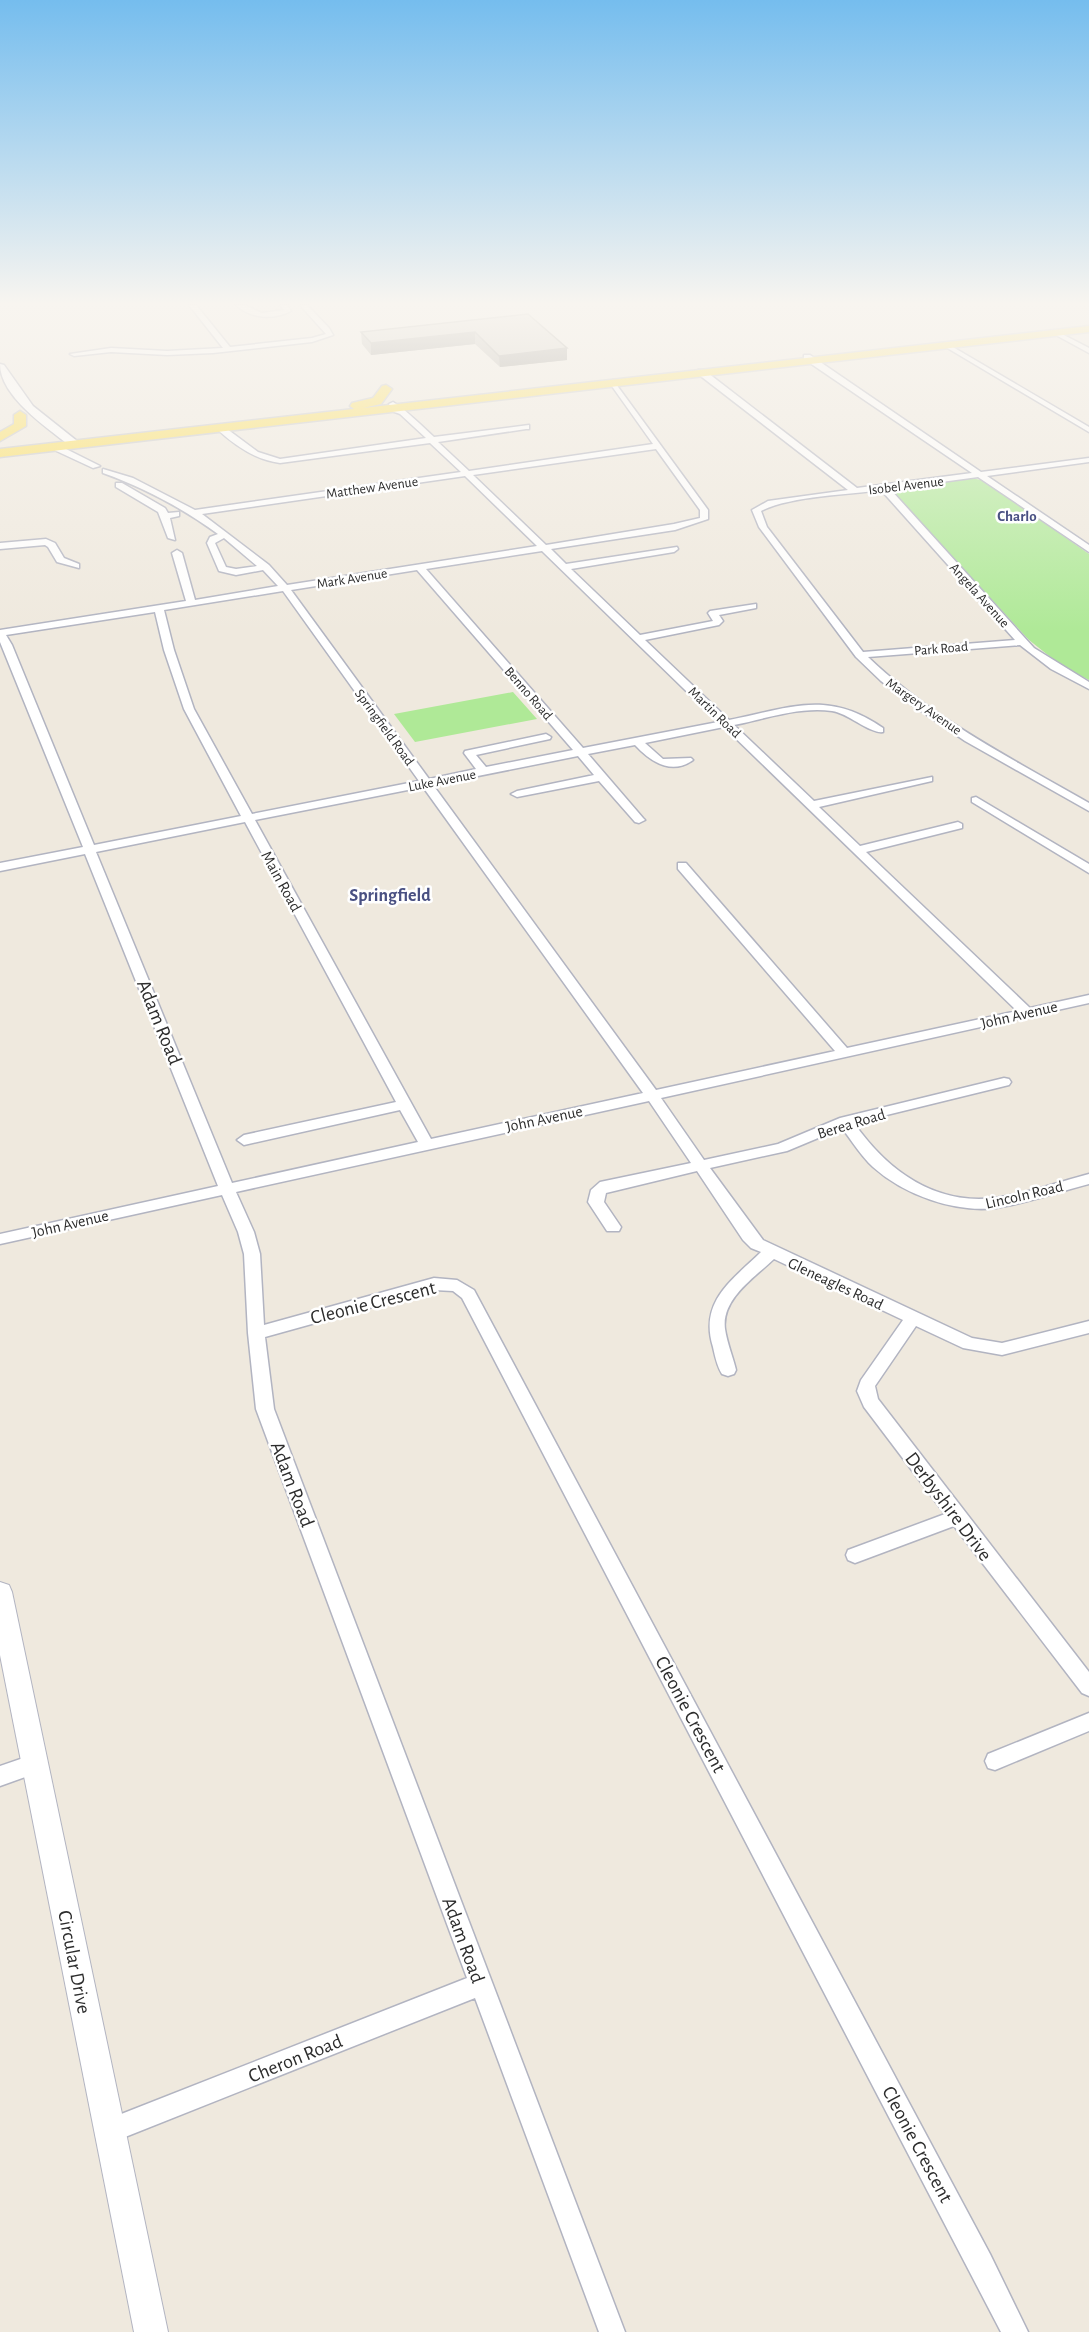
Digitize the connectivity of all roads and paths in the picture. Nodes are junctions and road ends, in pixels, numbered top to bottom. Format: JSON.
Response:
{"nodes":[{"id":1,"x":17,"y":414,"type":"edge"},
{"id":2,"x":19,"y":414,"type":"edge"},
{"id":3,"x":36,"y":414,"type":"edge"},
{"id":4,"x":298,"y":414,"type":"edge"},
{"id":5,"x":332,"y":414,"type":"edge"},
{"id":6,"x":409,"y":414,"type":"edge"},
{"id":7,"x":635,"y":414,"type":"edge"},
{"id":8,"x":755,"y":414,"type":"edge"},
{"id":9,"x":890,"y":414,"type":"edge"},
{"id":10,"x":1063,"y":414,"type":"edge"},
{"id":11,"x":526,"y":427,"type":"dead end"},
{"id":12,"x":220,"y":428,"type":"junction"},
{"id":13,"x":1089,"y":429,"type":"edge"},
{"id":14,"x":0,"y":437,"type":"edge"},
{"id":15,"x":432,"y":440,"type":"junction"},
{"id":16,"x":71,"y":441,"type":"junction"},
{"id":17,"x":51,"y":444,"type":"junction"},
{"id":18,"x":658,"y":446,"type":"junction"},
{"id":19,"x":0,"y":448,"type":"edge"},
{"id":20,"x":0,"y":453,"type":"edge"},
{"id":21,"x":1089,"y":460,"type":"edge"},
{"id":22,"x":110,"y":468,"type":"junction"},
{"id":23,"x":467,"y":474,"type":"junction"},
{"id":24,"x":981,"y":475,"type":"junction"},
{"id":25,"x":119,"y":485,"type":"dead end"},
{"id":26,"x":884,"y":488,"type":"junction"},
{"id":27,"x":855,"y":491,"type":"junction"},
{"id":28,"x":759,"y":507,"type":"joint"},
{"id":29,"x":191,"y":512,"type":"junction"},
{"id":30,"x":165,"y":516,"type":"junction"},
{"id":31,"x":225,"y":534,"type":"junction"},
{"id":32,"x":172,"y":538,"type":"dead end"},
{"id":33,"x":0,"y":546,"type":"edge"},
{"id":34,"x":546,"y":548,"type":"junction"},
{"id":35,"x":674,"y":549,"type":"dead end"},
{"id":36,"x":1089,"y":549,"type":"edge"},
{"id":37,"x":177,"y":553,"type":"dead end"},
{"id":38,"x":76,"y":566,"type":"dead end"},
{"id":39,"x":266,"y":567,"type":"junction"},
{"id":40,"x":419,"y":567,"type":"junction"},
{"id":41,"x":566,"y":567,"type":"junction"},
{"id":42,"x":285,"y":588,"type":"junction"},
{"id":43,"x":192,"y":603,"type":"junction"},
{"id":44,"x":753,"y":606,"type":"dead end"},
{"id":45,"x":159,"y":609,"type":"junction"},
{"id":46,"x":0,"y":634,"type":"edge"},
{"id":47,"x":639,"y":638,"type":"junction"},
{"id":48,"x":1022,"y":642,"type":"junction"},
{"id":49,"x":860,"y":655,"type":"junction"},
{"id":50,"x":1089,"y":686,"type":"edge"},
{"id":51,"x":728,"y":724,"type":"junction"},
{"id":52,"x":879,"y":730,"type":"dead end"},
{"id":53,"x":546,"y":737,"type":"dead end"},
{"id":54,"x":638,"y":742,"type":"junction"},
{"id":55,"x":580,"y":753,"type":"junction"},
{"id":56,"x":687,"y":760,"type":"dead end"},
{"id":57,"x":484,"y":772,"type":"junction"},
{"id":58,"x":602,"y":777,"type":"junction"},
{"id":59,"x":928,"y":779,"type":"dead end"},
{"id":60,"x":425,"y":783,"type":"junction"},
{"id":61,"x":517,"y":794,"type":"dead end"},
{"id":62,"x":976,"y":800,"type":"dead end"},
{"id":63,"x":812,"y":806,"type":"junction"},
{"id":64,"x":1089,"y":808,"type":"edge"},
{"id":65,"x":248,"y":818,"type":"junction"},
{"id":66,"x":639,"y":820,"type":"dead end"},
{"id":67,"x":958,"y":826,"type":"dead end"},
{"id":68,"x":90,"y":849,"type":"junction"},
{"id":69,"x":858,"y":850,"type":"junction"},
{"id":70,"x":682,"y":866,"type":"dead end"},
{"id":71,"x":0,"y":867,"type":"edge"},
{"id":72,"x":1089,"y":869,"type":"edge"},
{"id":73,"x":1089,"y":999,"type":"edge"},
{"id":74,"x":1026,"y":1012,"type":"junction"},
{"id":75,"x":845,"y":1054,"type":"junction"},
{"id":76,"x":1004,"y":1082,"type":"dead end"},
{"id":77,"x":652,"y":1095,"type":"junction"},
{"id":78,"x":404,"y":1105,"type":"junction"},
{"id":79,"x":845,"y":1121,"type":"junction"},
{"id":80,"x":244,"y":1140,"type":"dead end"},
{"id":81,"x":426,"y":1144,"type":"junction"},
{"id":82,"x":700,"y":1166,"type":"junction"},
{"id":83,"x":1089,"y":1179,"type":"edge"},
{"id":84,"x":226,"y":1188,"type":"junction"},
{"id":85,"x":613,"y":1227,"type":"dead end"},
{"id":86,"x":0,"y":1239,"type":"edge"},
{"id":87,"x":771,"y":1252,"type":"junction"},
{"id":88,"x":913,"y":1318,"type":"junction"},
{"id":89,"x":1089,"y":1327,"type":"edge"},
{"id":90,"x":256,"y":1334,"type":"junction"},
{"id":91,"x":728,"y":1370,"type":"dead end"},
{"id":92,"x":957,"y":1517,"type":"junction"},
{"id":93,"x":855,"y":1555,"type":"dead end"},
{"id":94,"x":0,"y":1592,"type":"edge"},
{"id":95,"x":1089,"y":1687,"type":"edge"},
{"id":96,"x":1089,"y":1722,"type":"edge"},
{"id":97,"x":995,"y":1761,"type":"dead end"},
{"id":98,"x":35,"y":1764,"type":"junction"},
{"id":99,"x":0,"y":1776,"type":"edge"},
{"id":100,"x":480,"y":1984,"type":"junction"},
{"id":101,"x":110,"y":2132,"type":"junction"},
{"id":102,"x":151,"y":2332,"type":"edge"},
{"id":103,"x":612,"y":2332,"type":"edge"},
{"id":104,"x":1015,"y":2332,"type":"edge"}],
"edges":[{"from":1,"to":14,"type":"main road"},
{"from":2,"to":17,"type":"main road"},
{"from":3,"to":16,"type":"main road"},
{"from":4,"to":16,"type":"main road"},
{"from":5,"to":12,"type":"main road"},
{"from":6,"to":15,"type":"street","name":"Martin Road"},
{"from":7,"to":18,"type":"street"},
{"from":8,"to":27,"type":"street"},
{"from":9,"to":24,"type":"street"},
{"from":10,"to":13,"type":"street"},
{"from":11,"to":15,"type":"street"},
{"from":12,"to":15,"type":"street"},
{"from":12,"to":16,"type":"main road"},
{"from":15,"to":23,"type":"street","name":"Martin Road"},
{"from":16,"to":17,"type":"main road"},
{"from":16,"to":22,"type":"street","name":"Springfield Road"},
{"from":17,"to":19,"type":"main road"},
{"from":17,"to":20,"type":"main road"},
{"from":17,"to":22,"type":"street"},
{"from":18,"to":23,"type":"street","name":"Matthew Avenue"},
{"from":18,"to":34,"type":"street","name":"Mark Avenue"},
{"from":21,"to":24,"type":"street","name":"Isobel Avenue"},
{"from":22,"to":29,"type":"street","name":"Springfield Road"},
{"from":23,"to":29,"type":"street","name":"Matthew Avenue"},
{"from":23,"to":34,"type":"street","name":"Martin Road"},
{"from":24,"to":26,"type":"street","name":"Isobel Avenue"},
{"from":24,"to":36,"type":"street"},
{"from":25,"to":30,"type":"street"},
{"from":26,"to":27,"type":"street","name":"Isobel Avenue"},
{"from":26,"to":48,"type":"street","name":"Angela Avenue"},
{"from":27,"to":28,"type":"street","name":"Isobel Avenue"},
{"from":28,"to":49,"type":"street","name":"Margery Avenue"},
{"from":29,"to":30,"type":"street","name":"Matthew Avenue"},
{"from":29,"to":31,"type":"street","name":"Springfield Road"},
{"from":30,"to":32,"type":"street"},
{"from":31,"to":39,"type":"street","name":"Springfield Road"},
{"from":31,"to":39,"type":"street"},
{"from":33,"to":38,"type":"street"},
{"from":34,"to":40,"type":"street","name":"Mark Avenue"},
{"from":34,"to":41,"type":"street","name":"Martin Road"},
{"from":35,"to":41,"type":"street"},
{"from":37,"to":43,"type":"street"},
{"from":39,"to":42,"type":"street","name":"Springfield Road"},
{"from":40,"to":42,"type":"street","name":"Mark Avenue"},
{"from":40,"to":55,"type":"street","name":"Benno Road"},
{"from":41,"to":47,"type":"street","name":"Martin Road"},
{"from":42,"to":43,"type":"street","name":"Mark Avenue"},
{"from":42,"to":60,"type":"street","name":"Springfield Road"},
{"from":43,"to":45,"type":"street","name":"Mark Avenue"},
{"from":44,"to":47,"type":"street"},
{"from":45,"to":46,"type":"street","name":"Mark Avenue"},
{"from":45,"to":65,"type":"street","name":"Main Road"},
{"from":46,"to":68,"type":"street","name":"Adam Road"},
{"from":47,"to":51,"type":"street","name":"Martin Road"},
{"from":48,"to":49,"type":"street","name":"Park Road"},
{"from":48,"to":50,"type":"street","name":"Angela Avenue"},
{"from":49,"to":64,"type":"street","name":"Margery Avenue"},
{"from":51,"to":52,"type":"street","name":"Luke Avenue"},
{"from":51,"to":54,"type":"street","name":"Luke Avenue"},
{"from":51,"to":63,"type":"street","name":"Martin Road"},
{"from":53,"to":57,"type":"street"},
{"from":54,"to":55,"type":"street","name":"Luke Avenue"},
{"from":54,"to":56,"type":"street"},
{"from":55,"to":57,"type":"street","name":"Luke Avenue"},
{"from":55,"to":58,"type":"street","name":"Benno Road"},
{"from":57,"to":60,"type":"street","name":"Luke Avenue"},
{"from":58,"to":61,"type":"street"},
{"from":58,"to":66,"type":"street","name":"Benno Road"},
{"from":59,"to":63,"type":"street"},
{"from":60,"to":65,"type":"street","name":"Luke Avenue"},
{"from":60,"to":77,"type":"street","name":"Springfield Road"},
{"from":62,"to":72,"type":"street"},
{"from":63,"to":69,"type":"street","name":"Martin Road"},
{"from":65,"to":68,"type":"street","name":"Luke Avenue"},
{"from":65,"to":78,"type":"street","name":"Main Road"},
{"from":67,"to":69,"type":"street"},
{"from":68,"to":71,"type":"street","name":"Luke Avenue"},
{"from":68,"to":84,"type":"street","name":"Adam Road"},
{"from":69,"to":74,"type":"street","name":"Martin Road"},
{"from":70,"to":75,"type":"street"},
{"from":73,"to":74,"type":"street","name":"John Avenue"},
{"from":74,"to":75,"type":"street","name":"John Avenue"},
{"from":75,"to":77,"type":"street","name":"John Avenue"},
{"from":76,"to":79,"type":"street","name":"Berea Road"},
{"from":77,"to":81,"type":"street","name":"John Avenue"},
{"from":77,"to":82,"type":"street","name":"Gleneagles Road"},
{"from":78,"to":80,"type":"street"},
{"from":78,"to":81,"type":"street","name":"Main Road"},
{"from":79,"to":82,"type":"street","name":"Berea Road"},
{"from":79,"to":83,"type":"street","name":"Lincoln Road"},
{"from":81,"to":84,"type":"street","name":"John Avenue"},
{"from":82,"to":85,"type":"street","name":"Berea Road"},
{"from":82,"to":87,"type":"street","name":"Gleneagles Road"},
{"from":84,"to":86,"type":"street","name":"John Avenue"},
{"from":84,"to":90,"type":"street","name":"Adam Road"},
{"from":87,"to":88,"type":"street","name":"Gleneagles Road"},
{"from":87,"to":91,"type":"street"},
{"from":88,"to":89,"type":"street","name":"Gleneagles Road"},
{"from":88,"to":92,"type":"street","name":"Derbyshire Drive"},
{"from":90,"to":100,"type":"street","name":"Adam Road"},
{"from":90,"to":104,"type":"street","name":"Cleonie Crescent"},
{"from":92,"to":93,"type":"street"},
{"from":92,"to":95,"type":"street","name":"Derbyshire Drive"},
{"from":94,"to":98,"type":"street","name":"Circular Drive"},
{"from":96,"to":97,"type":"street"},
{"from":98,"to":99,"type":"street"},
{"from":98,"to":101,"type":"street","name":"Circular Drive"},
{"from":100,"to":101,"type":"street","name":"Cheron Road"},
{"from":100,"to":103,"type":"street","name":"Adam Road"},
{"from":101,"to":102,"type":"street","name":"Circular Drive"}]}
